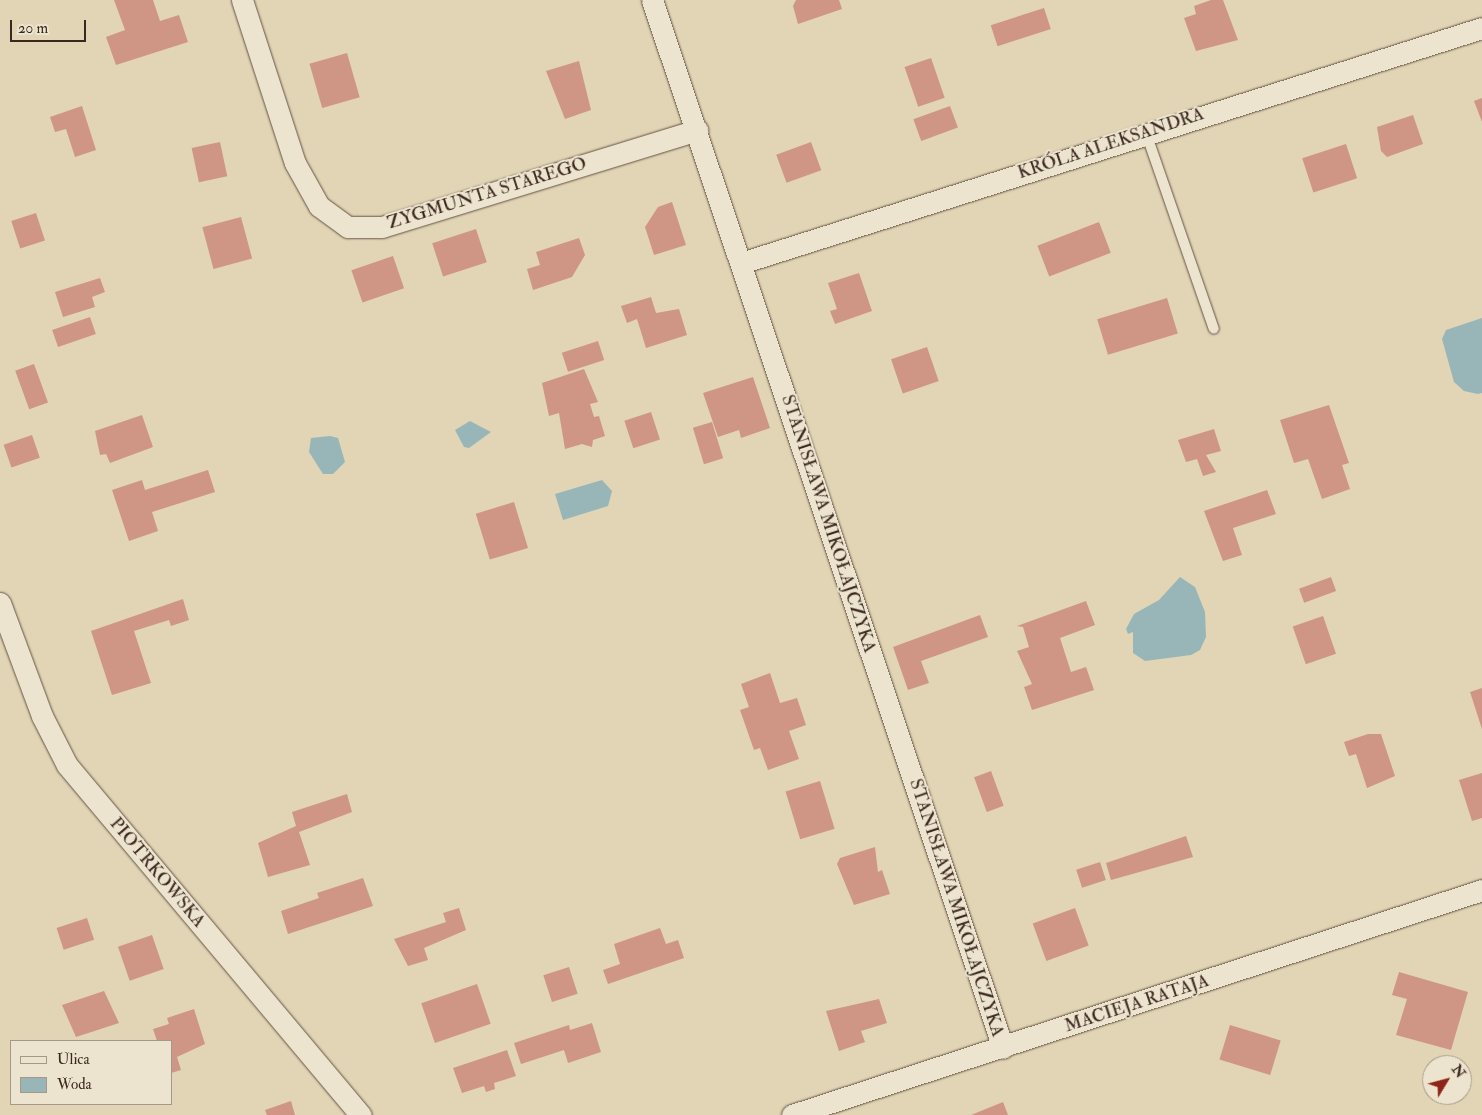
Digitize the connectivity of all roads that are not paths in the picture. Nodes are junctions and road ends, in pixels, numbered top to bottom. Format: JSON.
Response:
{"nodes":[{"id":1,"x":242,"y":0,"type":"edge"},
{"id":2,"x":652,"y":0,"type":"edge"},
{"id":3,"x":1482,"y":28,"type":"edge"},
{"id":4,"x":697,"y":130,"type":"junction"},
{"id":5,"x":1146,"y":133,"type":"junction"},
{"id":6,"x":741,"y":263,"type":"junction"},
{"id":7,"x":1214,"y":329,"type":"dead end"},
{"id":8,"x":0,"y":603,"type":"edge"},
{"id":9,"x":1482,"y":890,"type":"edge"},
{"id":10,"x":1003,"y":1048,"type":"junction"},
{"id":11,"x":360,"y":1115,"type":"edge"},
{"id":12,"x":792,"y":1115,"type":"edge"}],
"edges":[{"from":1,"to":4,"type":"street","name":"ZYGMUNTA STAREGO"},
{"from":2,"to":4,"type":"street","name":"STANISŁAWA MIKOŁAJCZYKA"},
{"from":3,"to":5,"type":"street","name":"KRÓLA ALEKSANDRA"},
{"from":4,"to":6,"type":"street","name":"STANISŁAWA MIKOŁAJCZYKA"},
{"from":5,"to":6,"type":"street","name":"KRÓLA ALEKSANDRA"},
{"from":5,"to":7,"type":"lane"},
{"from":6,"to":10,"type":"street","name":"STANISŁAWA MIKOŁAJCZYKA"},
{"from":8,"to":11,"type":"street","name":"PIOTRKOWSKA"},
{"from":9,"to":10,"type":"street","name":"MACIEJA RATAJA"},
{"from":10,"to":12,"type":"street","name":"MACIEJA RATAJA"}]}
